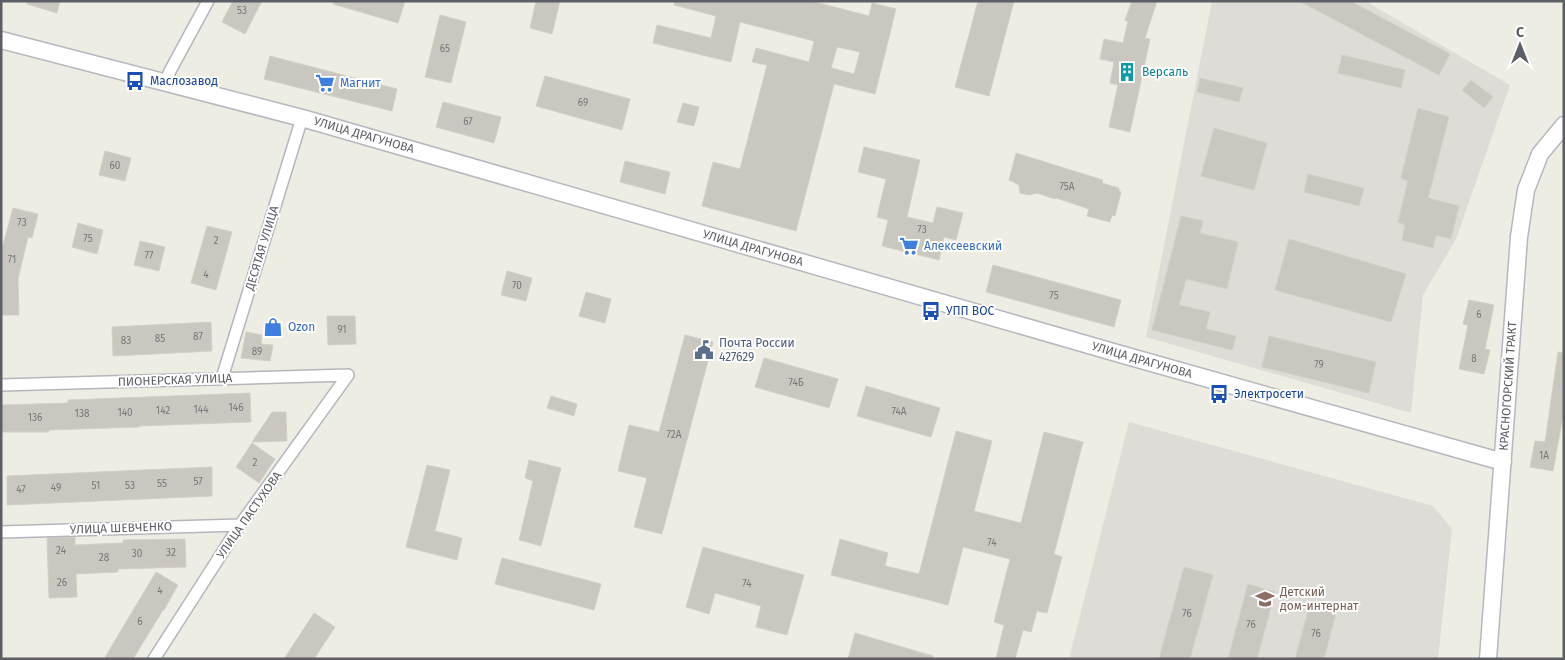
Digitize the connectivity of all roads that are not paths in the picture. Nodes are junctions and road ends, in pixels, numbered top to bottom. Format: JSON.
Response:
{"nodes":[{"id":1,"x":208,"y":1,"type":"edge"},
{"id":2,"x":1,"y":40,"type":"edge"},
{"id":3,"x":166,"y":82,"type":"junction"},
{"id":4,"x":302,"y":118,"type":"junction"},
{"id":5,"x":1564,"y":125,"type":"edge"},
{"id":6,"x":348,"y":375,"type":"joint"},
{"id":7,"x":222,"y":378,"type":"junction"},
{"id":8,"x":1,"y":385,"type":"edge"},
{"id":9,"x":1502,"y":462,"type":"junction"},
{"id":10,"x":240,"y":524,"type":"junction"},
{"id":11,"x":1,"y":532,"type":"edge"},
{"id":12,"x":154,"y":659,"type":"edge"},
{"id":13,"x":1488,"y":659,"type":"edge"}],
"edges":[{"from":1,"to":3,"type":"street"},
{"from":2,"to":3,"type":"main road","name":"УЛИЦА ДРАГУНОВА"},
{"from":3,"to":4,"type":"main road","name":"УЛИЦА ДРАГУНОВА"},
{"from":4,"to":7,"type":"street","name":"ДЕСЯТАЯ УЛИЦА"},
{"from":4,"to":9,"type":"main road","name":"УЛИЦА ДРАГУНОВА"},
{"from":5,"to":9,"type":"main road","name":"КРАСНОГОРСКИЙ ТРАКТ"},
{"from":6,"to":7,"type":"street","name":"ПИОНЕРСКАЯ УЛИЦА"},
{"from":6,"to":10,"type":"street","name":"УЛИЦА ПАСТУХОВА"},
{"from":7,"to":8,"type":"street","name":"ПИОНЕРСКАЯ УЛИЦА"},
{"from":9,"to":13,"type":"main road","name":"КРАСНОГОРСКИЙ ТРАКТ"},
{"from":10,"to":11,"type":"street","name":"УЛИЦА ШЕВЧЕНКО"},
{"from":10,"to":12,"type":"street","name":"УЛИЦА ПАСТУХОВА"}]}
